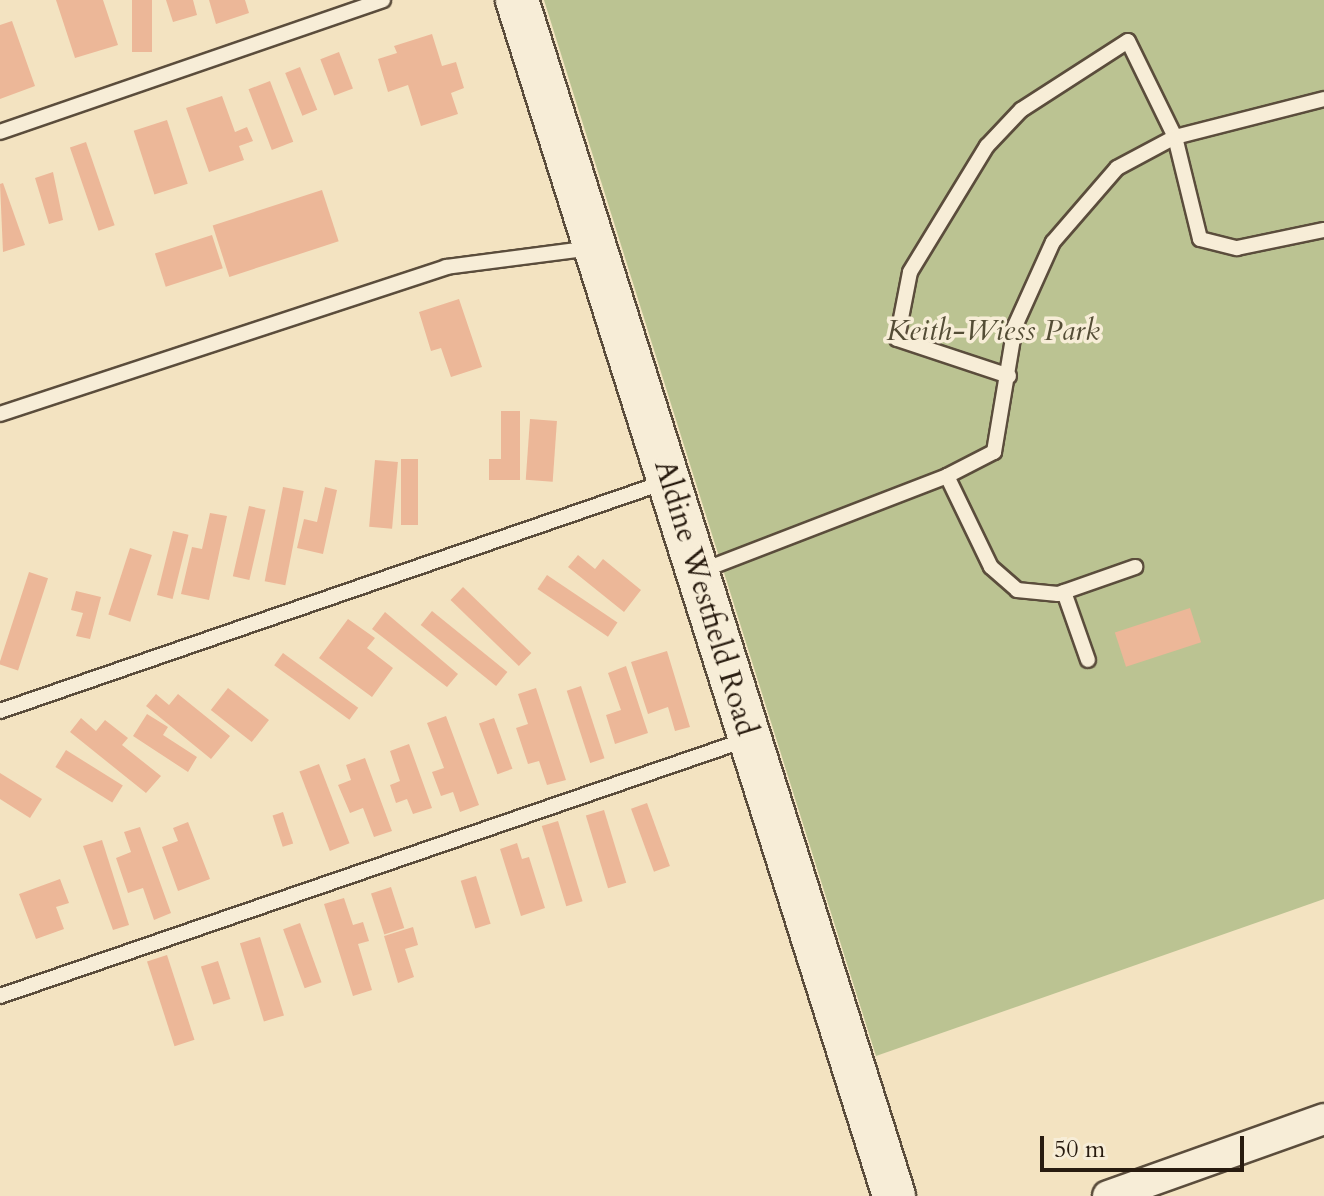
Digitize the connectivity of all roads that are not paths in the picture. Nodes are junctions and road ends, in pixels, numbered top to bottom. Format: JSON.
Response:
{"nodes":[{"id":1,"x":383,"y":0,"type":"edge"},
{"id":2,"x":517,"y":0,"type":"edge"},
{"id":3,"x":1324,"y":99,"type":"edge"},
{"id":4,"x":0,"y":132,"type":"edge"},
{"id":5,"x":1175,"y":137,"type":"junction"},
{"id":6,"x":1324,"y":230,"type":"edge"},
{"id":7,"x":594,"y":248,"type":"junction"},
{"id":8,"x":1009,"y":376,"type":"junction"},
{"id":9,"x":0,"y":414,"type":"edge"},
{"id":10,"x":947,"y":476,"type":"junction"},
{"id":11,"x":669,"y":481,"type":"junction"},
{"id":12,"x":1135,"y":567,"type":"dead end"},
{"id":13,"x":697,"y":572,"type":"junction"},
{"id":14,"x":1064,"y":592,"type":"junction"},
{"id":15,"x":1088,"y":660,"type":"dead end"},
{"id":16,"x":0,"y":711,"type":"edge"},
{"id":17,"x":748,"y":739,"type":"junction"},
{"id":18,"x":0,"y":996,"type":"edge"},
{"id":19,"x":1324,"y":1119,"type":"edge"},
{"id":20,"x":894,"y":1196,"type":"edge"},
{"id":21,"x":1108,"y":1196,"type":"edge"}],
"edges":[{"from":1,"to":4,"type":"lane"},
{"from":2,"to":7,"type":"main road","name":"Aldine Westfield Road"},
{"from":3,"to":5,"type":"lane"},
{"from":5,"to":6,"type":"lane"},
{"from":5,"to":8,"type":"lane"},
{"from":5,"to":8,"type":"lane"},
{"from":7,"to":9,"type":"lane"},
{"from":7,"to":11,"type":"main road","name":"Aldine Westfield Road"},
{"from":8,"to":10,"type":"lane"},
{"from":10,"to":13,"type":"lane"},
{"from":10,"to":14,"type":"lane"},
{"from":11,"to":13,"type":"main road","name":"Aldine Westfield Road"},
{"from":11,"to":16,"type":"lane"},
{"from":12,"to":14,"type":"lane"},
{"from":13,"to":17,"type":"main road","name":"Aldine Westfield Road"},
{"from":14,"to":15,"type":"lane"},
{"from":17,"to":18,"type":"lane"},
{"from":17,"to":20,"type":"main road","name":"Aldine Westfield Road"},
{"from":19,"to":21,"type":"street"}]}
